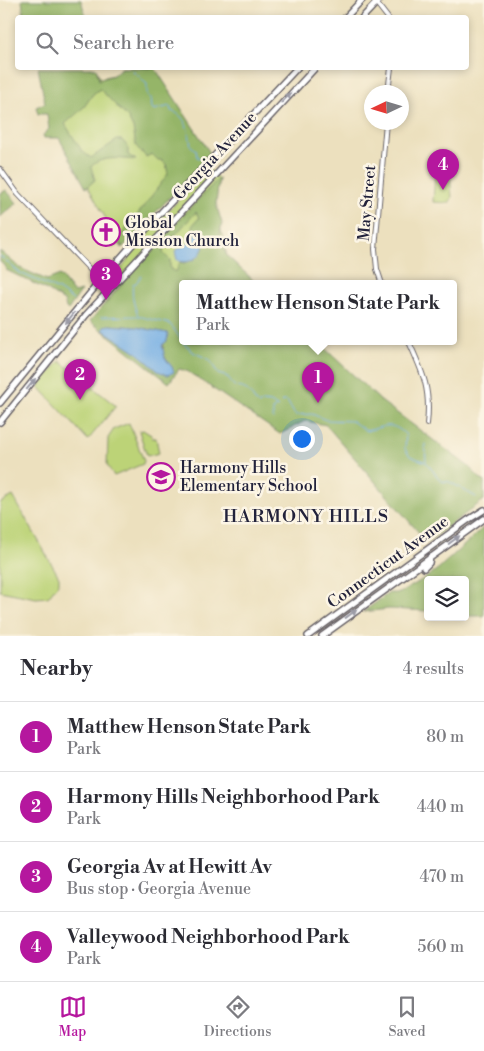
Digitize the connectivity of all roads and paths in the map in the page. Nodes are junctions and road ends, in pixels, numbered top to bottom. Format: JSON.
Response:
{"nodes":[{"id":1,"x":362,"y":0,"type":"edge"},
{"id":2,"x":377,"y":1,"type":"edge"},
{"id":3,"x":348,"y":15,"type":"edge"},
{"id":4,"x":365,"y":15,"type":"edge"},
{"id":5,"x":386,"y":15,"type":"edge"},
{"id":6,"x":295,"y":70,"type":"edge"},
{"id":7,"x":313,"y":70,"type":"edge"},
{"id":8,"x":391,"y":70,"type":"edge"},
{"id":9,"x":389,"y":85,"type":"edge"},
{"id":10,"x":385,"y":130,"type":"edge"},
{"id":11,"x":0,"y":169,"type":"edge"},
{"id":12,"x":101,"y":280,"type":"junction"},
{"id":13,"x":381,"y":280,"type":"edge"},
{"id":14,"x":111,"y":288,"type":"junction"},
{"id":15,"x":410,"y":345,"type":"edge"},
{"id":16,"x":11,"y":389,"type":"junction"},
{"id":17,"x":0,"y":403,"type":"edge"},
{"id":18,"x":0,"y":408,"type":"edge"},
{"id":19,"x":0,"y":422,"type":"edge"},
{"id":20,"x":427,"y":424,"type":"dead end"},
{"id":21,"x":484,"y":510,"type":"edge"},
{"id":22,"x":484,"y":519,"type":"edge"},
{"id":23,"x":432,"y":555,"type":"junction"},
{"id":24,"x":424,"y":568,"type":"dead end"},
{"id":25,"x":400,"y":570,"type":"junction"},
{"id":26,"x":405,"y":575,"type":"junction"},
{"id":27,"x":308,"y":636,"type":"edge"},
{"id":28,"x":322,"y":636,"type":"edge"}],
"edges":[{"from":1,"to":3,"type":"main road"},
{"from":2,"to":4,"type":"main road"},
{"from":2,"to":5,"type":"street"},
{"from":6,"to":12,"type":"main road","name":"Georgia Avenue"},
{"from":14,"to":7,"type":"main road","name":"Georgia Avenue","one_way":true},
{"from":8,"to":9,"type":"street"},
{"from":10,"to":13,"type":"street","name":"May Street"},
{"from":11,"to":12,"type":"street"},
{"from":12,"to":14,"type":"street"},
{"from":12,"to":16,"type":"main road","name":"Georgia Avenue","one_way":true},
{"from":19,"to":14,"type":"main road","name":"Georgia Avenue","one_way":true},
{"from":15,"to":20,"type":"street"},
{"from":16,"to":17,"type":"main road","name":"Georgia Avenue"},
{"from":16,"to":18,"type":"main road"},
{"from":21,"to":25,"type":"main road","name":"Connecticut Avenue"},
{"from":23,"to":22,"type":"main road","name":"Connecticut Avenue","one_way":true},
{"from":23,"to":24,"type":"main road"},
{"from":23,"to":26,"type":"main road","name":"Connecticut Avenue"},
{"from":25,"to":26,"type":"main road"},
{"from":25,"to":27,"type":"main road","name":"Connecticut Avenue"},
{"from":28,"to":26,"type":"main road","name":"Connecticut Avenue","one_way":true}]}
